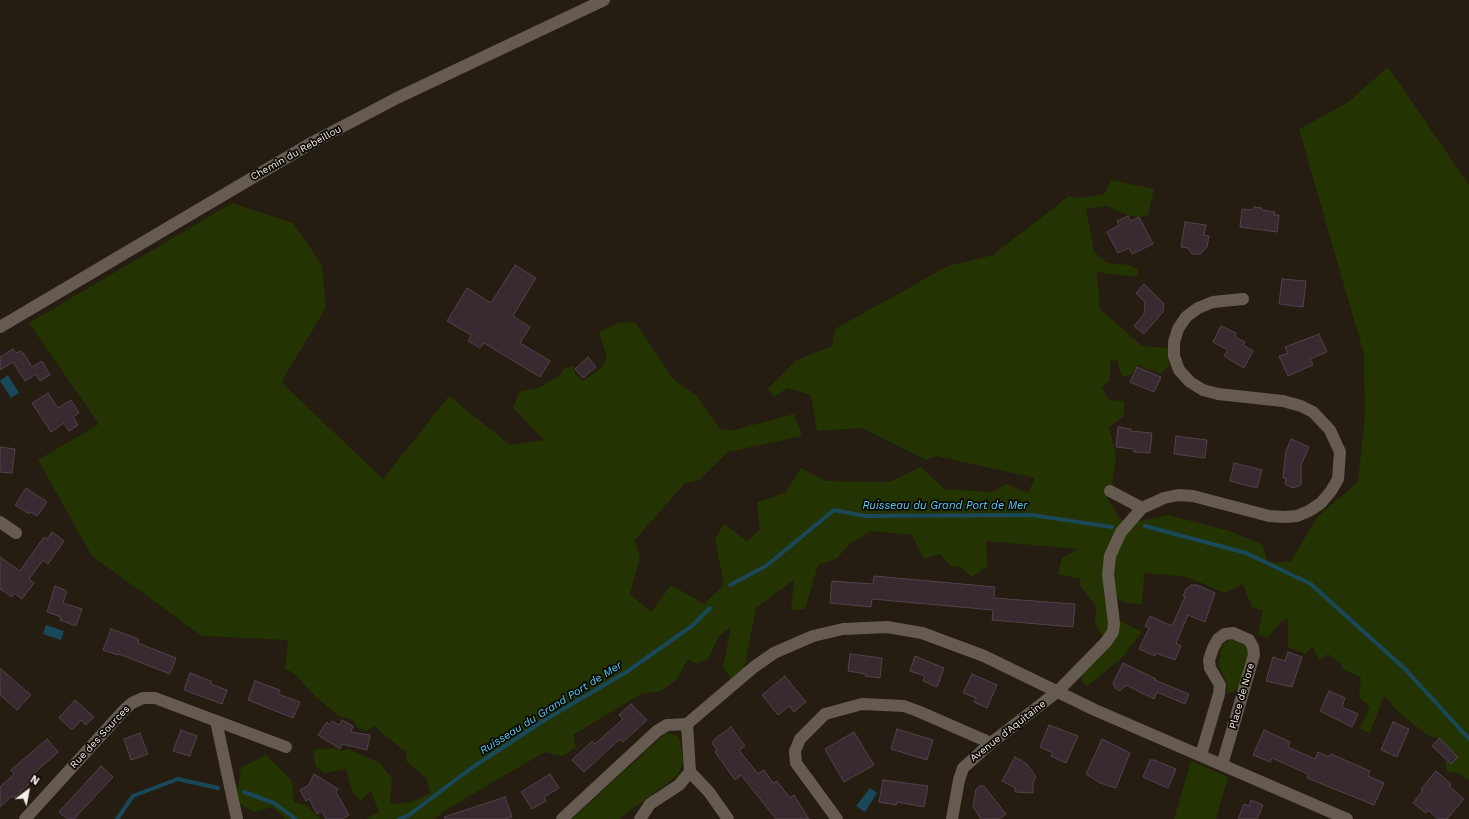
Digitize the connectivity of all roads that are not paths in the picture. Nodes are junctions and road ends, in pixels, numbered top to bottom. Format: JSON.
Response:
{"nodes":[{"id":1,"x":604,"y":0,"type":"edge"},
{"id":2,"x":1243,"y":299,"type":"dead end"},
{"id":3,"x":0,"y":327,"type":"edge"},
{"id":4,"x":1110,"y":491,"type":"dead end"},
{"id":5,"x":1142,"y":508,"type":"junction"},
{"id":6,"x":0,"y":522,"type":"edge"},
{"id":7,"x":16,"y":533,"type":"dead end"},
{"id":8,"x":1057,"y":692,"type":"junction"},
{"id":9,"x":216,"y":720,"type":"junction"},
{"id":10,"x":687,"y":724,"type":"junction"},
{"id":11,"x":991,"y":743,"type":"junction"},
{"id":12,"x":286,"y":747,"type":"dead end"},
{"id":13,"x":1201,"y":755,"type":"junction"},
{"id":14,"x":1222,"y":765,"type":"junction"},
{"id":15,"x":690,"y":772,"type":"junction"},
{"id":16,"x":25,"y":819,"type":"edge"},
{"id":17,"x":237,"y":819,"type":"edge"},
{"id":18,"x":562,"y":819,"type":"edge"},
{"id":19,"x":640,"y":819,"type":"edge"},
{"id":20,"x":728,"y":819,"type":"edge"},
{"id":21,"x":837,"y":819,"type":"edge"},
{"id":22,"x":952,"y":819,"type":"edge"},
{"id":23,"x":1347,"y":819,"type":"edge"}],
"edges":[{"from":1,"to":3,"type":"street","name":"Chemin du Rebeillou"},
{"from":2,"to":5,"type":"street"},
{"from":4,"to":5,"type":"street"},
{"from":5,"to":8,"type":"street","name":"Avenue d'Aquitaine"},
{"from":6,"to":7,"type":"street"},
{"from":8,"to":10,"type":"street"},
{"from":8,"to":11,"type":"street","name":"Avenue d'Aquitaine"},
{"from":8,"to":13,"type":"street"},
{"from":9,"to":12,"type":"street","name":"Rue des Sources"},
{"from":9,"to":16,"type":"street","name":"Rue des Sources"},
{"from":9,"to":17,"type":"street"},
{"from":10,"to":15,"type":"street"},
{"from":10,"to":18,"type":"street"},
{"from":11,"to":21,"type":"street"},
{"from":11,"to":22,"type":"street","name":"Avenue d'Aquitaine"},
{"from":13,"to":14,"type":"street"},
{"from":13,"to":14,"type":"street","name":"Place de Nore"},
{"from":14,"to":23,"type":"street"},
{"from":15,"to":19,"type":"street"},
{"from":15,"to":20,"type":"street"}]}
